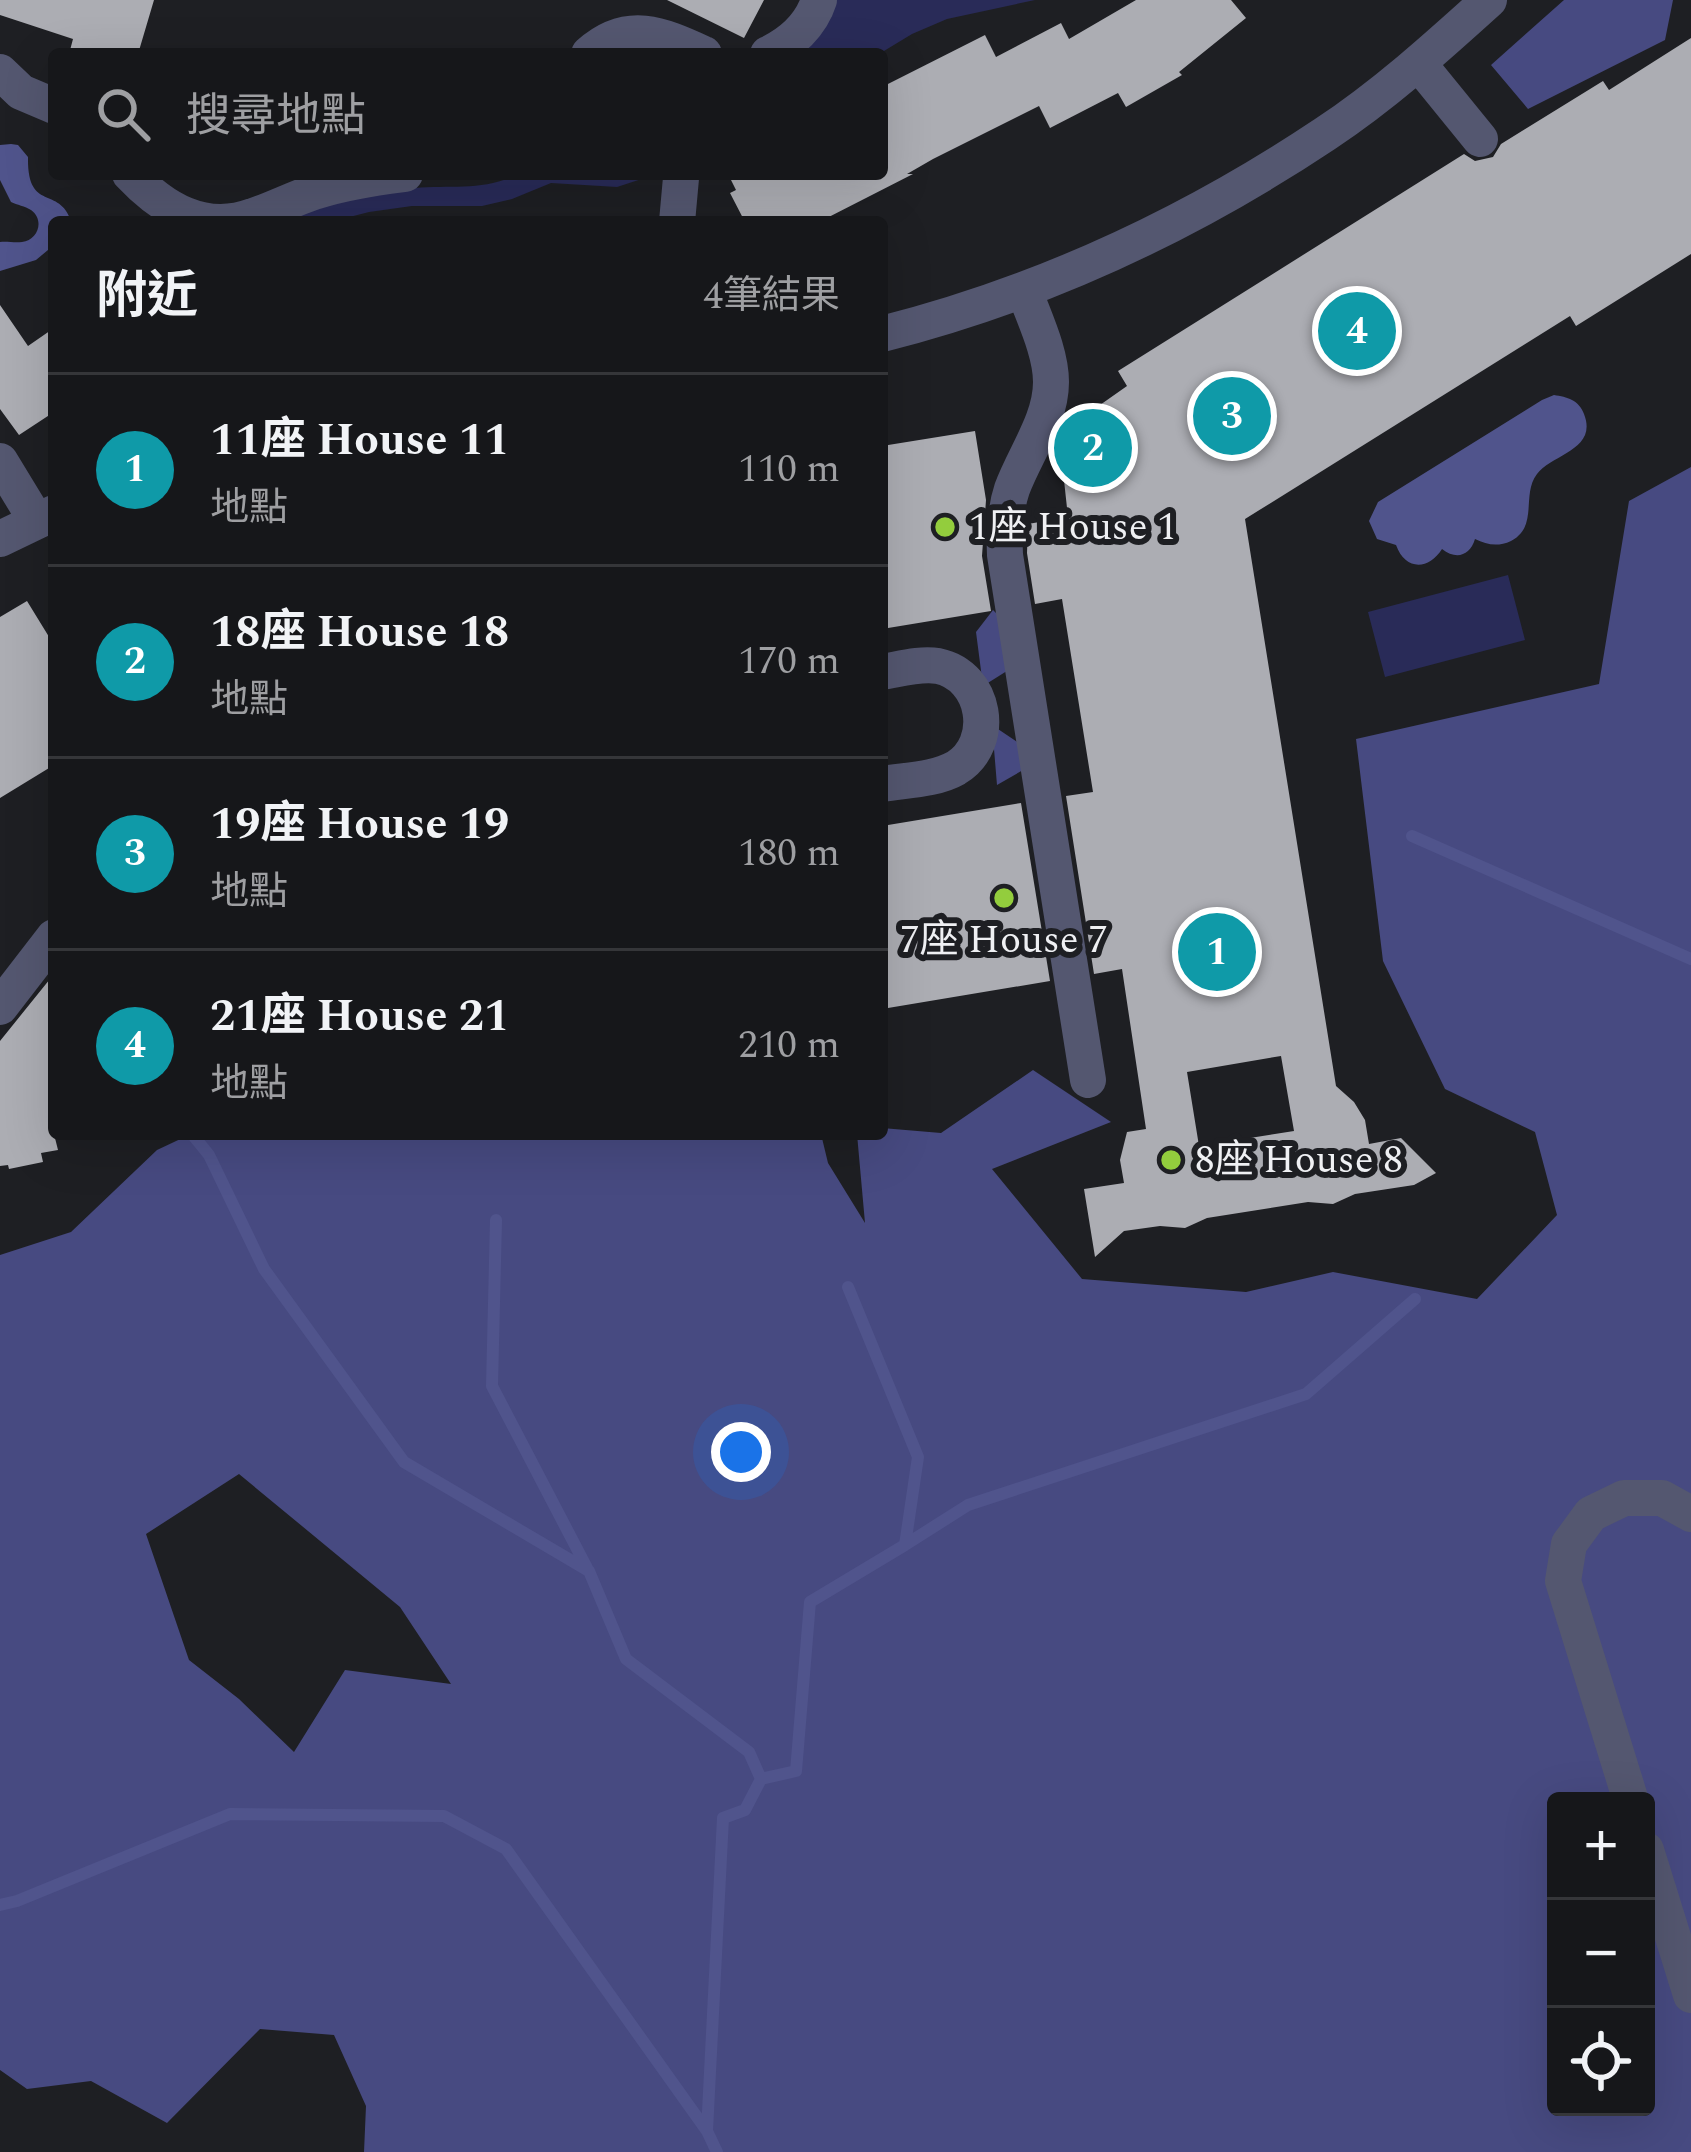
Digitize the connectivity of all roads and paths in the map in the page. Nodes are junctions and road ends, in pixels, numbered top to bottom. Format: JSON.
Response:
{"nodes":[{"id":1,"x":819,"y":0,"type":"edge"},
{"id":2,"x":1489,"y":0,"type":"edge"},
{"id":3,"x":598,"y":48,"type":"edge"},
{"id":4,"x":690,"y":48,"type":"edge"},
{"id":5,"x":777,"y":48,"type":"edge"},
{"id":6,"x":1419,"y":64,"type":"junction"},
{"id":7,"x":0,"y":72,"type":"edge"},
{"id":8,"x":48,"y":103,"type":"edge"},
{"id":9,"x":1480,"y":139,"type":"dead end"},
{"id":10,"x":136,"y":180,"type":"edge"},
{"id":11,"x":363,"y":180,"type":"edge"},
{"id":12,"x":681,"y":180,"type":"edge"},
{"id":13,"x":186,"y":216,"type":"edge"},
{"id":14,"x":256,"y":216,"type":"edge"},
{"id":15,"x":678,"y":216,"type":"edge"},
{"id":16,"x":1024,"y":290,"type":"junction"},
{"id":17,"x":888,"y":332,"type":"edge"},
{"id":18,"x":0,"y":461,"type":"edge"},
{"id":19,"x":45,"y":516,"type":"edge"},
{"id":20,"x":0,"y":538,"type":"edge"},
{"id":21,"x":888,"y":670,"type":"edge"},
{"id":22,"x":1028,"y":704,"type":"junction"},
{"id":23,"x":982,"y":712,"type":"junction"},
{"id":24,"x":888,"y":783,"type":"edge"},
{"id":25,"x":48,"y":945,"type":"edge"},
{"id":26,"x":0,"y":1006,"type":"edge"},
{"id":27,"x":1088,"y":1080,"type":"dead end"},
{"id":28,"x":1691,"y":1514,"type":"edge"},
{"id":29,"x":1628,"y":1792,"type":"edge"},
{"id":30,"x":1655,"y":1879,"type":"edge"},
{"id":31,"x":1691,"y":1995,"type":"edge"}],
"edges":[{"from":1,"to":5,"type":"street"},
{"from":2,"to":6,"type":"street"},
{"from":3,"to":4,"type":"street"},
{"from":6,"to":9,"type":"street"},
{"from":6,"to":16,"type":"street"},
{"from":7,"to":8,"type":"street"},
{"from":10,"to":13,"type":"street"},
{"from":11,"to":14,"type":"street"},
{"from":12,"to":15,"type":"street"},
{"from":16,"to":17,"type":"street"},
{"from":16,"to":22,"type":"street"},
{"from":18,"to":19,"type":"street"},
{"from":19,"to":20,"type":"street"},
{"from":21,"to":23,"type":"street"},
{"from":22,"to":23,"type":"street"},
{"from":22,"to":27,"type":"street"},
{"from":23,"to":24,"type":"street"},
{"from":25,"to":26,"type":"street"},
{"from":28,"to":29,"type":"street"},
{"from":30,"to":31,"type":"street"}]}
